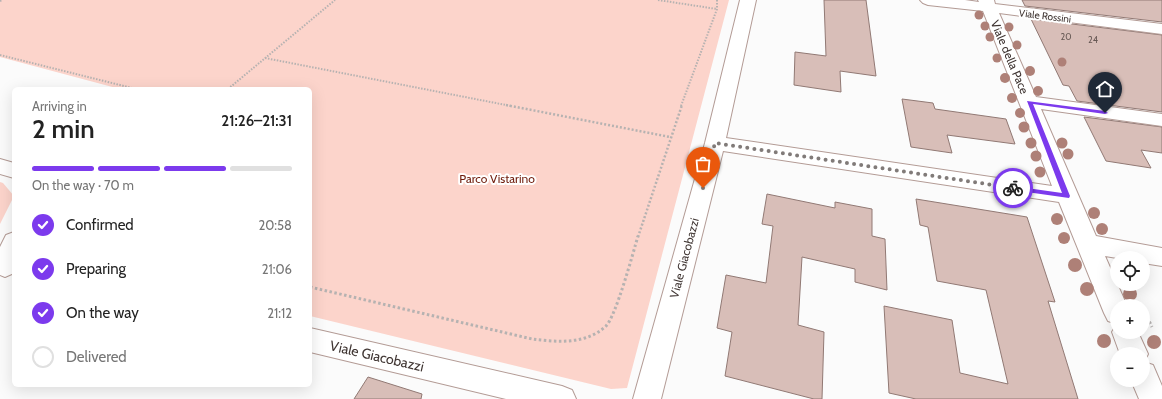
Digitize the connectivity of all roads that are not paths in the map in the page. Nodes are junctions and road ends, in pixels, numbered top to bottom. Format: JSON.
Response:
{"nodes":[{"id":1,"x":748,"y":0,"type":"edge"},
{"id":2,"x":928,"y":0,"type":"edge"},
{"id":3,"x":988,"y":4,"type":"edge"},
{"id":4,"x":1162,"y":29,"type":"edge"},
{"id":5,"x":1029,"y":102,"type":"junction"},
{"id":6,"x":1162,"y":120,"type":"edge"},
{"id":7,"x":715,"y":143,"type":"junction"},
{"id":8,"x":0,"y":166,"type":"edge"},
{"id":9,"x":12,"y":170,"type":"edge"},
{"id":10,"x":1067,"y":196,"type":"junction"},
{"id":11,"x":1088,"y":244,"type":"junction"},
{"id":12,"x":12,"y":248,"type":"edge"},
{"id":13,"x":1162,"y":257,"type":"edge"},
{"id":14,"x":6,"y":270,"type":"edge"},
{"id":15,"x":1111,"y":299,"type":"edge"},
{"id":16,"x":312,"y":340,"type":"edge"},
{"id":17,"x":1148,"y":387,"type":"edge"},
{"id":18,"x":562,"y":399,"type":"edge"},
{"id":19,"x":647,"y":399,"type":"edge"},
{"id":20,"x":1153,"y":399,"type":"edge"}],
"edges":[{"from":1,"to":7,"type":"street","name":"Viale Giacobazzi"},
{"from":2,"to":3,"type":"street","name":"Viale Rossini"},
{"from":3,"to":4,"type":"street","name":"Viale Rossini"},
{"from":3,"to":5,"type":"street","name":"Viale della Pace"},
{"from":5,"to":6,"type":"street"},
{"from":5,"to":10,"type":"street","name":"Viale della Pace"},
{"from":7,"to":10,"type":"street"},
{"from":7,"to":19,"type":"street","name":"Viale Giacobazzi"},
{"from":8,"to":9,"type":"street"},
{"from":10,"to":11,"type":"street","name":"Viale della Pace"},
{"from":11,"to":13,"type":"street"},
{"from":11,"to":15,"type":"street","name":"Viale della Pace"},
{"from":12,"to":14,"type":"street"},
{"from":16,"to":18,"type":"street","name":"Viale Giacobazzi"},
{"from":17,"to":20,"type":"street"}]}
